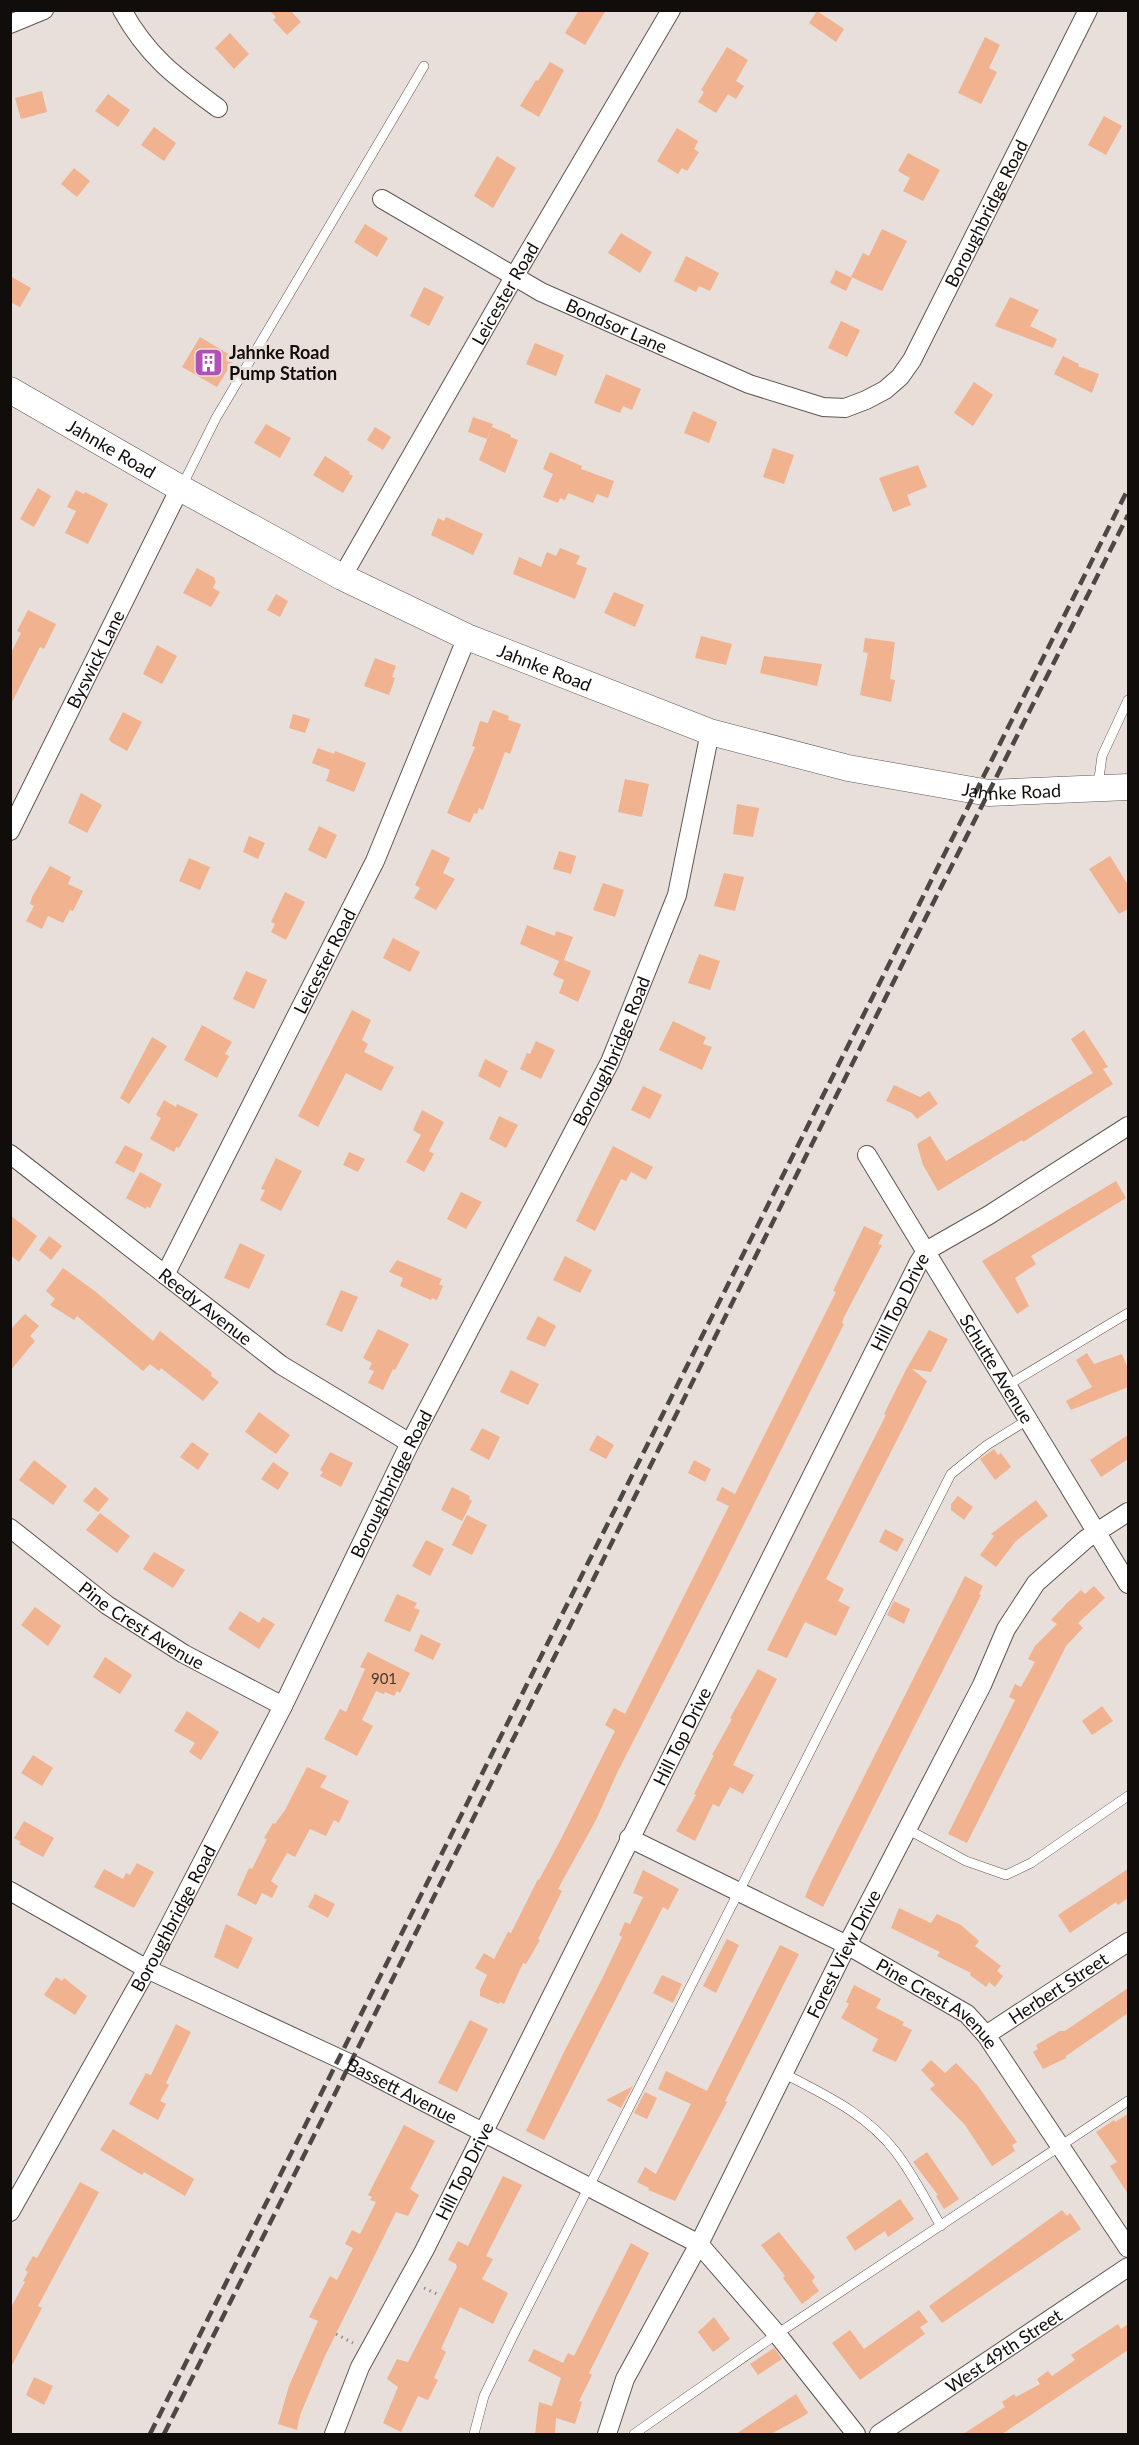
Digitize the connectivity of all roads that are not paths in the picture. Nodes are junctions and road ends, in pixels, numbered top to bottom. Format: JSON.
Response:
{"nodes":[{"id":1,"x":44,"y":10,"type":"edge"},
{"id":2,"x":122,"y":10,"type":"edge"},
{"id":3,"x":671,"y":10,"type":"edge"},
{"id":4,"x":1088,"y":10,"type":"edge"},
{"id":5,"x":10,"y":24,"type":"edge"},
{"id":6,"x":424,"y":66,"type":"dead end"},
{"id":7,"x":218,"y":108,"type":"dead end"},
{"id":8,"x":382,"y":199,"type":"dead end"},
{"id":9,"x":514,"y":277,"type":"junction"},
{"id":10,"x":10,"y":390,"type":"edge"},
{"id":11,"x":866,"y":400,"type":"joint"},
{"id":12,"x":180,"y":488,"type":"junction"},
{"id":13,"x":342,"y":577,"type":"junction"},
{"id":14,"x":467,"y":637,"type":"junction"},
{"id":15,"x":1128,"y":700,"type":"edge"},
{"id":16,"x":710,"y":732,"type":"junction"},
{"id":17,"x":1128,"y":787,"type":"edge"},
{"id":18,"x":1098,"y":789,"type":"junction"},
{"id":19,"x":10,"y":831,"type":"edge"},
{"id":20,"x":1128,"y":1126,"type":"edge"},
{"id":21,"x":10,"y":1154,"type":"edge"},
{"id":22,"x":867,"y":1155,"type":"dead end"},
{"id":23,"x":926,"y":1251,"type":"junction"},
{"id":24,"x":165,"y":1275,"type":"junction"},
{"id":25,"x":1128,"y":1312,"type":"edge"},
{"id":26,"x":1008,"y":1385,"type":"junction"},
{"id":27,"x":1029,"y":1419,"type":"junction"},
{"id":28,"x":410,"y":1443,"type":"junction"},
{"id":29,"x":1128,"y":1512,"type":"edge"},
{"id":30,"x":10,"y":1528,"type":"edge"},
{"id":31,"x":1097,"y":1532,"type":"junction"},
{"id":32,"x":1128,"y":1584,"type":"edge"},
{"id":33,"x":283,"y":1706,"type":"junction"},
{"id":34,"x":1128,"y":1796,"type":"edge"},
{"id":35,"x":907,"y":1829,"type":"junction"},
{"id":36,"x":629,"y":1838,"type":"junction"},
{"id":37,"x":10,"y":1891,"type":"edge"},
{"id":38,"x":737,"y":1891,"type":"junction"},
{"id":39,"x":1128,"y":1941,"type":"edge"},
{"id":40,"x":847,"y":1945,"type":"junction"},
{"id":41,"x":147,"y":1969,"type":"junction"},
{"id":42,"x":987,"y":2036,"type":"junction"},
{"id":43,"x":783,"y":2073,"type":"junction"},
{"id":44,"x":1128,"y":2101,"type":"edge"},
{"id":45,"x":483,"y":2133,"type":"junction"},
{"id":46,"x":1062,"y":2145,"type":"junction"},
{"id":47,"x":588,"y":2188,"type":"junction"},
{"id":48,"x":10,"y":2212,"type":"edge"},
{"id":49,"x":941,"y":2226,"type":"junction"},
{"id":50,"x":699,"y":2244,"type":"junction"},
{"id":51,"x":1128,"y":2248,"type":"edge"},
{"id":52,"x":1128,"y":2267,"type":"edge"},
{"id":53,"x":777,"y":2334,"type":"junction"},
{"id":54,"x":334,"y":2434,"type":"edge"},
{"id":55,"x":474,"y":2434,"type":"edge"},
{"id":56,"x":607,"y":2434,"type":"edge"},
{"id":57,"x":634,"y":2434,"type":"edge"},
{"id":58,"x":857,"y":2434,"type":"edge"},
{"id":59,"x":866,"y":2434,"type":"edge"},
{"id":60,"x":879,"y":2434,"type":"edge"}],
"edges":[{"from":1,"to":5,"type":"street"},
{"from":2,"to":7,"type":"street"},
{"from":3,"to":9,"type":"street","name":"Leicester Road"},
{"from":4,"to":11,"type":"street","name":"Boroughbridge Road"},
{"from":6,"to":12,"type":"lane"},
{"from":8,"to":9,"type":"street","name":"Bondsor Lane"},
{"from":9,"to":11,"type":"street","name":"Bondsor Lane"},
{"from":9,"to":13,"type":"street","name":"Leicester Road"},
{"from":10,"to":12,"type":"main road","name":"Jahnke Road"},
{"from":12,"to":13,"type":"main road","name":"Jahnke Road"},
{"from":12,"to":19,"type":"street","name":"Byswick Lane"},
{"from":13,"to":14,"type":"main road","name":"Jahnke Road"},
{"from":14,"to":16,"type":"main road","name":"Jahnke Road"},
{"from":14,"to":24,"type":"street","name":"Leicester Road"},
{"from":15,"to":18,"type":"lane"},
{"from":16,"to":18,"type":"main road","name":"Jahnke Road"},
{"from":16,"to":28,"type":"street","name":"Boroughbridge Road"},
{"from":17,"to":18,"type":"main road","name":"Jahnke Road"},
{"from":20,"to":23,"type":"street","name":"Hill Top Drive"},
{"from":21,"to":24,"type":"street","name":"Reedy Avenue"},
{"from":22,"to":23,"type":"street","name":"Schutte Avenue"},
{"from":23,"to":26,"type":"street","name":"Schutte Avenue"},
{"from":23,"to":36,"type":"street","name":"Hill Top Drive"},
{"from":24,"to":28,"type":"street","name":"Reedy Avenue"},
{"from":25,"to":26,"type":"lane"},
{"from":26,"to":27,"type":"street","name":"Schutte Avenue"},
{"from":27,"to":31,"type":"street","name":"Schutte Avenue"},
{"from":27,"to":38,"type":"lane"},
{"from":28,"to":33,"type":"street","name":"Boroughbridge Road"},
{"from":29,"to":31,"type":"street","name":"Forest View Drive"},
{"from":30,"to":33,"type":"street","name":"Pine Crest Avenue"},
{"from":31,"to":32,"type":"street","name":"Schutte Avenue"},
{"from":31,"to":35,"type":"street","name":"Forest View Drive"},
{"from":33,"to":41,"type":"street","name":"Boroughbridge Road"},
{"from":34,"to":35,"type":"lane"},
{"from":35,"to":40,"type":"street","name":"Forest View Drive"},
{"from":36,"to":38,"type":"street","name":"Pine Crest Avenue"},
{"from":36,"to":45,"type":"street","name":"Hill Top Drive"},
{"from":37,"to":41,"type":"street","name":"Bassett Avenue"},
{"from":38,"to":40,"type":"street","name":"Pine Crest Avenue"},
{"from":38,"to":47,"type":"lane"},
{"from":39,"to":42,"type":"street","name":"Herbert Street"},
{"from":40,"to":42,"type":"street","name":"Pine Crest Avenue"},
{"from":40,"to":43,"type":"street","name":"Forest View Drive"},
{"from":41,"to":45,"type":"street","name":"Bassett Avenue"},
{"from":41,"to":48,"type":"street","name":"Boroughbridge Road"},
{"from":42,"to":46,"type":"street","name":"Pine Crest Avenue"},
{"from":43,"to":49,"type":"lane"},
{"from":43,"to":50,"type":"street","name":"Forest View Drive"},
{"from":44,"to":46,"type":"lane"},
{"from":45,"to":47,"type":"street","name":"Bassett Avenue"},
{"from":45,"to":54,"type":"street","name":"Hill Top Drive"},
{"from":46,"to":49,"type":"lane"},
{"from":46,"to":51,"type":"street","name":"Pine Crest Avenue"},
{"from":47,"to":50,"type":"street","name":"Bassett Avenue"},
{"from":47,"to":55,"type":"lane"},
{"from":49,"to":53,"type":"lane"},
{"from":50,"to":53,"type":"street","name":"Bassett Avenue"},
{"from":50,"to":56,"type":"street","name":"Forest View Drive"},
{"from":52,"to":60,"type":"street","name":"West 49th Street"},
{"from":53,"to":57,"type":"lane"},
{"from":53,"to":58,"type":"street","name":"Bassett Avenue"},
{"from":58,"to":59,"type":"street"}]}
